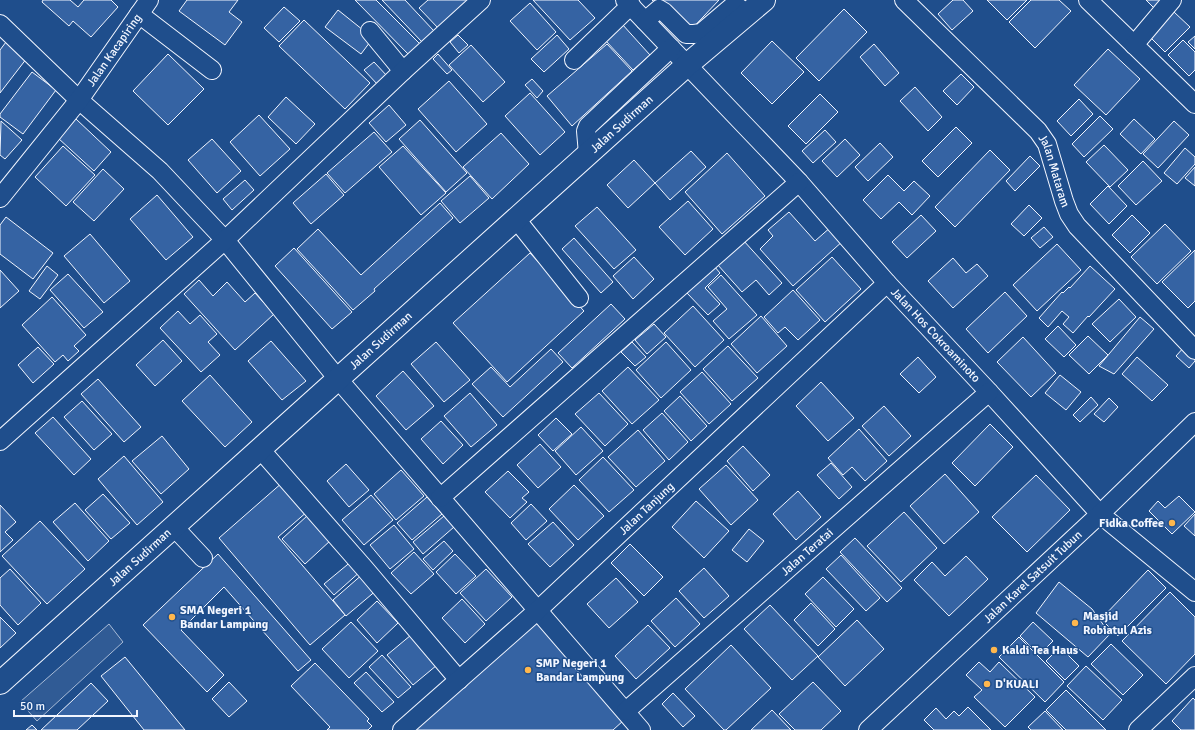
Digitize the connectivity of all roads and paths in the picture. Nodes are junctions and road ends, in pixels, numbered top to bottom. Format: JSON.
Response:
{"nodes":[{"id":1,"x":481,"y":0,"type":"edge"},
{"id":2,"x":764,"y":0,"type":"edge"},
{"id":3,"x":904,"y":0,"type":"edge"},
{"id":4,"x":1088,"y":0,"type":"edge"},
{"id":5,"x":1172,"y":0,"type":"edge"},
{"id":6,"x":628,"y":3,"type":"edge"},
{"id":7,"x":144,"y":7,"type":"edge"},
{"id":8,"x":747,"y":14,"type":"junction"},
{"id":9,"x":646,"y":21,"type":"junction"},
{"id":10,"x":0,"y":24,"type":"edge"},
{"id":11,"x":370,"y":31,"type":"dead end"},
{"id":12,"x":1134,"y":45,"type":"junction"},
{"id":13,"x":671,"y":48,"type":"junction"},
{"id":14,"x":574,"y":60,"type":"dead end"},
{"id":15,"x":687,"y":65,"type":"junction"},
{"id":16,"x":212,"y":70,"type":"dead end"},
{"id":17,"x":403,"y":72,"type":"junction"},
{"id":18,"x":79,"y":100,"type":"junction"},
{"id":19,"x":1195,"y":104,"type":"edge"},
{"id":20,"x":588,"y":154,"type":"junction"},
{"id":21,"x":799,"y":182,"type":"junction"},
{"id":22,"x":0,"y":198,"type":"edge"},
{"id":23,"x":516,"y":219,"type":"junction"},
{"id":24,"x":225,"y":240,"type":"junction"},
{"id":25,"x":887,"y":283,"type":"junction"},
{"id":26,"x":579,"y":298,"type":"dead end"},
{"id":27,"x":1195,"y":350,"type":"edge"},
{"id":28,"x":338,"y":379,"type":"junction"},
{"id":29,"x":989,"y":392,"type":"junction"},
{"id":30,"x":1195,"y":422,"type":"edge"},
{"id":31,"x":0,"y":441,"type":"edge"},
{"id":32,"x":260,"y":449,"type":"junction"},
{"id":33,"x":440,"y":498,"type":"junction"},
{"id":34,"x":1100,"y":514,"type":"junction"},
{"id":35,"x":174,"y":527,"type":"junction"},
{"id":36,"x":203,"y":558,"type":"dead end"},
{"id":37,"x":1195,"y":592,"type":"edge"},
{"id":38,"x":538,"y":610,"type":"junction"},
{"id":39,"x":1195,"y":676,"type":"edge"},
{"id":40,"x":459,"y":680,"type":"junction"},
{"id":41,"x":0,"y":683,"type":"edge"},
{"id":42,"x":626,"y":711,"type":"junction"},
{"id":43,"x":640,"y":729,"type":"edge"},
{"id":44,"x":402,"y":730,"type":"edge"},
{"id":45,"x":868,"y":730,"type":"edge"},
{"id":46,"x":1138,"y":730,"type":"edge"}],
"edges":[{"from":1,"to":17,"type":"street"},
{"from":2,"to":8,"type":"main road","name":"Jalan Sudirman"},
{"from":3,"to":27,"type":"street","name":"Jalan Mataram"},
{"from":4,"to":12,"type":"street"},
{"from":5,"to":12,"type":"street"},
{"from":6,"to":9,"type":"street","name":"Jalan Hos Cokroaminoto"},
{"from":6,"to":14,"type":"street"},
{"from":7,"to":16,"type":"street"},
{"from":7,"to":18,"type":"street","name":"Jalan Kacapiring"},
{"from":8,"to":9,"type":"street"},
{"from":8,"to":15,"type":"main road","name":"Jalan Sudirman"},
{"from":9,"to":13,"type":"street","name":"Jalan Hos Cokroaminoto"},
{"from":10,"to":18,"type":"street"},
{"from":11,"to":17,"type":"street"},
{"from":12,"to":19,"type":"street"},
{"from":13,"to":15,"type":"street","name":"Jalan Hos Cokroaminoto"},
{"from":13,"to":20,"type":"street"},
{"from":15,"to":20,"type":"main road","name":"Jalan Sudirman"},
{"from":15,"to":21,"type":"street","name":"Jalan Hos Cokroaminoto"},
{"from":17,"to":24,"type":"street"},
{"from":18,"to":22,"type":"street","name":"Jalan Kacapiring"},
{"from":18,"to":24,"type":"street"},
{"from":20,"to":23,"type":"main road","name":"Jalan Sudirman"},
{"from":21,"to":25,"type":"street","name":"Jalan Hos Cokroaminoto"},
{"from":21,"to":33,"type":"street"},
{"from":23,"to":26,"type":"street"},
{"from":23,"to":28,"type":"main road","name":"Jalan Sudirman"},
{"from":24,"to":28,"type":"street"},
{"from":24,"to":31,"type":"street"},
{"from":25,"to":29,"type":"street","name":"Jalan Hos Cokroaminoto"},
{"from":25,"to":38,"type":"street","name":"Jalan Tanjung"},
{"from":28,"to":32,"type":"main road","name":"Jalan Sudirman"},
{"from":28,"to":33,"type":"street"},
{"from":29,"to":34,"type":"street","name":"Jalan Hos Cokroaminoto"},
{"from":29,"to":42,"type":"street","name":"Jalan Teratai"},
{"from":30,"to":34,"type":"street","name":"Jalan Karel Satsuit Tubun"},
{"from":32,"to":35,"type":"main road","name":"Jalan Sudirman"},
{"from":32,"to":40,"type":"street"},
{"from":33,"to":38,"type":"street"},
{"from":34,"to":37,"type":"street","name":"Jalan Hos Cokroaminoto"},
{"from":34,"to":45,"type":"street","name":"Jalan Karel Satsuit Tubun"},
{"from":35,"to":36,"type":"street"},
{"from":35,"to":41,"type":"main road","name":"Jalan Sudirman"},
{"from":38,"to":40,"type":"street","name":"Jalan Tanjung"},
{"from":38,"to":42,"type":"street"},
{"from":39,"to":46,"type":"street"},
{"from":40,"to":44,"type":"street","name":"Jalan Tanjung"},
{"from":42,"to":43,"type":"street"}]}
